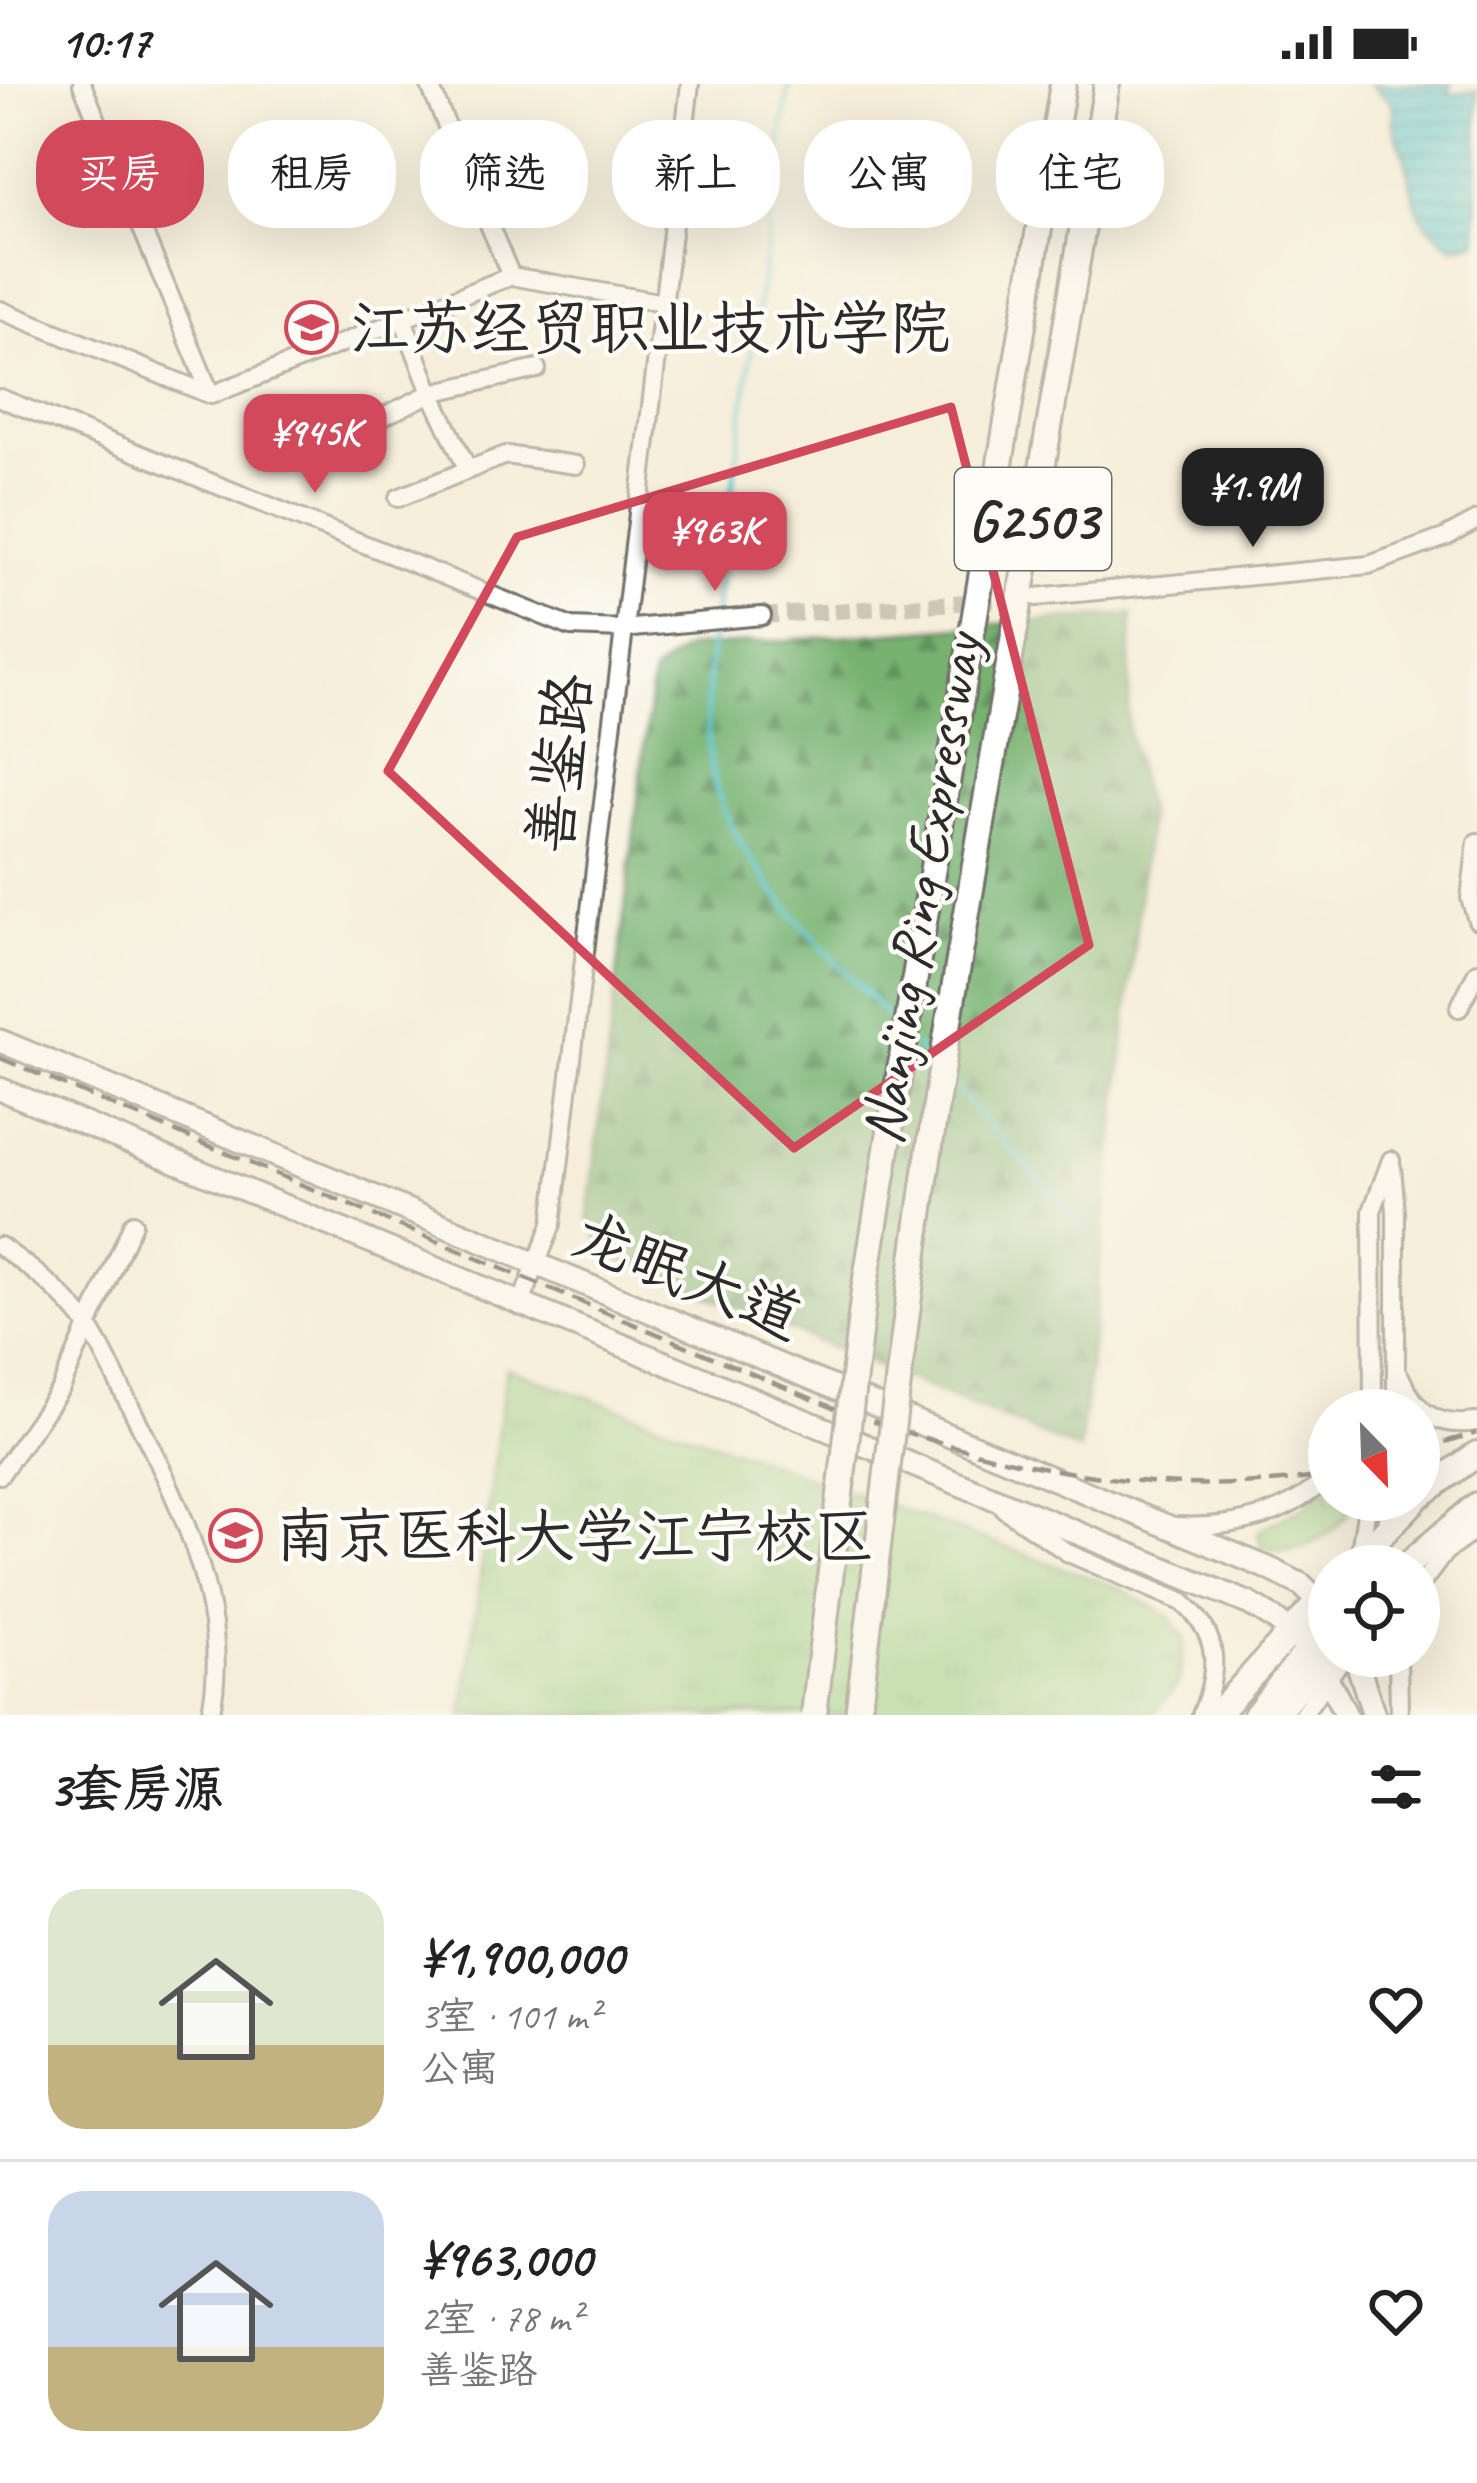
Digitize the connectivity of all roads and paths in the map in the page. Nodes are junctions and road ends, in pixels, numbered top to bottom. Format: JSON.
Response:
{"nodes":[{"id":1,"x":82,"y":84,"type":"edge"},
{"id":2,"x":429,"y":84,"type":"edge"},
{"id":3,"x":690,"y":84,"type":"edge"},
{"id":4,"x":1063,"y":84,"type":"edge"},
{"id":5,"x":1107,"y":84,"type":"edge"},
{"id":6,"x":511,"y":276,"type":"junction"},
{"id":7,"x":663,"y":303,"type":"junction"},
{"id":8,"x":0,"y":310,"type":"edge"},
{"id":9,"x":403,"y":319,"type":"junction"},
{"id":10,"x":537,"y":369,"type":"dead end"},
{"id":11,"x":431,"y":393,"type":"junction"},
{"id":12,"x":211,"y":395,"type":"junction"},
{"id":13,"x":0,"y":398,"type":"edge"},
{"id":14,"x":273,"y":451,"type":"dead end"},
{"id":15,"x":576,"y":465,"type":"dead end"},
{"id":16,"x":468,"y":470,"type":"junction"},
{"id":17,"x":398,"y":498,"type":"dead end"},
{"id":18,"x":1477,"y":520,"type":"edge"},
{"id":19,"x":1036,"y":597,"type":"tunnel mouth"},
{"id":20,"x":762,"y":616,"type":"tunnel mouth"},
{"id":21,"x":622,"y":629,"type":"junction"},
{"id":22,"x":1477,"y":842,"type":"edge"},
{"id":23,"x":1477,"y":920,"type":"edge"},
{"id":24,"x":1477,"y":972,"type":"edge"},
{"id":25,"x":1459,"y":1008,"type":"dead end"},
{"id":26,"x":0,"y":1041,"type":"edge"},
{"id":27,"x":0,"y":1089,"type":"edge"},
{"id":28,"x":133,"y":1222,"type":"dead end"},
{"id":29,"x":0,"y":1246,"type":"edge"},
{"id":30,"x":536,"y":1264,"type":"junction"},
{"id":31,"x":1372,"y":1287,"type":"junction"},
{"id":32,"x":520,"y":1306,"type":"junction"},
{"id":33,"x":88,"y":1328,"type":"junction"},
{"id":34,"x":1394,"y":1350,"type":"junction"},
{"id":35,"x":1360,"y":1389,"type":"edge"},
{"id":36,"x":1373,"y":1389,"type":"edge"},
{"id":37,"x":1395,"y":1389,"type":"edge"},
{"id":38,"x":1477,"y":1422,"type":"edge"},
{"id":39,"x":1476,"y":1454,"type":"edge"},
{"id":40,"x":0,"y":1475,"type":"edge"},
{"id":41,"x":1440,"y":1481,"type":"edge"},
{"id":42,"x":1308,"y":1493,"type":"edge"},
{"id":43,"x":981,"y":1494,"type":"junction"},
{"id":44,"x":1477,"y":1505,"type":"edge"},
{"id":45,"x":1387,"y":1521,"type":"edge"},
{"id":46,"x":1392,"y":1521,"type":"edge"},
{"id":47,"x":1169,"y":1526,"type":"junction"},
{"id":48,"x":1386,"y":1527,"type":"junction"},
{"id":49,"x":1477,"y":1529,"type":"edge"},
{"id":50,"x":1374,"y":1545,"type":"edge"},
{"id":51,"x":1430,"y":1545,"type":"edge"},
{"id":52,"x":1440,"y":1559,"type":"edge"},
{"id":53,"x":1308,"y":1592,"type":"edge"},
{"id":54,"x":1308,"y":1619,"type":"edge"},
{"id":55,"x":1292,"y":1631,"type":"junction"},
{"id":56,"x":1308,"y":1632,"type":"edge"},
{"id":57,"x":1308,"y":1642,"type":"edge"},
{"id":58,"x":1253,"y":1671,"type":"junction"},
{"id":59,"x":1317,"y":1677,"type":"edge"},
{"id":60,"x":1325,"y":1677,"type":"edge"},
{"id":61,"x":1339,"y":1677,"type":"edge"},
{"id":62,"x":1351,"y":1677,"type":"edge"},
{"id":63,"x":1366,"y":1677,"type":"edge"},
{"id":64,"x":1399,"y":1677,"type":"edge"},
{"id":65,"x":1366,"y":1693,"type":"junction"},
{"id":66,"x":1346,"y":1714,"type":"edge"},
{"id":67,"x":210,"y":1715,"type":"edge"},
{"id":68,"x":814,"y":1715,"type":"edge"},
{"id":69,"x":858,"y":1715,"type":"edge"},
{"id":70,"x":1202,"y":1715,"type":"edge"},
{"id":71,"x":1216,"y":1715,"type":"edge"},
{"id":72,"x":1251,"y":1715,"type":"edge"},
{"id":73,"x":1274,"y":1715,"type":"edge"},
{"id":74,"x":1302,"y":1715,"type":"edge"},
{"id":75,"x":1374,"y":1715,"type":"edge"},
{"id":76,"x":1400,"y":1715,"type":"edge"}],
"edges":[{"from":1,"to":12,"type":"street"},
{"from":2,"to":6,"type":"street"},
{"from":3,"to":7,"type":"street","name":"善鉴路"},
{"from":4,"to":68,"type":"highway","name":"Nanjing Ring Expressway","number":"G2503","bridge":true},
{"from":5,"to":69,"type":"highway","name":"Nanjing Ring Expressway","number":"G2503","bridge":true},
{"from":6,"to":7,"type":"street"},
{"from":6,"to":9,"type":"street"},
{"from":7,"to":21,"type":"street","name":"善鉴路"},
{"from":8,"to":12,"type":"street"},
{"from":9,"to":11,"type":"street"},
{"from":9,"to":12,"type":"street"},
{"from":10,"to":11,"type":"street"},
{"from":11,"to":14,"type":"street"},
{"from":11,"to":16,"type":"street"},
{"from":13,"to":21,"type":"street"},
{"from":15,"to":16,"type":"street"},
{"from":16,"to":17,"type":"street"},
{"from":18,"to":19,"type":"street"},
{"from":20,"to":21,"type":"street"},
{"from":21,"to":30,"type":"street","name":"善鉴路"},
{"from":22,"to":23,"type":"street"},
{"from":24,"to":25,"type":"street"},
{"from":26,"to":30,"type":"main road","name":"龙眠大道"},
{"from":27,"to":32,"type":"main road","name":"龙眠大道"},
{"from":28,"to":33,"type":"street"},
{"from":29,"to":33,"type":"street"},
{"from":30,"to":32,"type":"street","name":"善鉴路"},
{"from":30,"to":47,"type":"main road","name":"龙眠大道"},
{"from":31,"to":34,"type":"street"},
{"from":31,"to":35,"type":"street"},
{"from":31,"to":36,"type":"street"},
{"from":32,"to":43,"type":"main road","name":"龙眠大道"},
{"from":33,"to":40,"type":"street"},
{"from":33,"to":67,"type":"street"},
{"from":34,"to":37,"type":"street"},
{"from":34,"to":38,"type":"street"},
{"from":39,"to":41,"type":"highway"},
{"from":42,"to":47,"type":"street"},
{"from":43,"to":55,"type":"main road","name":"龙眠大道"},
{"from":43,"to":70,"type":"street"},
{"from":44,"to":51,"type":"highway"},
{"from":45,"to":48,"type":"street"},
{"from":46,"to":48,"type":"highway"},
{"from":47,"to":53,"type":"main road","name":"龙眠大道"},
{"from":48,"to":50,"type":"highway"},
{"from":49,"to":52,"type":"street"},
{"from":54,"to":55,"type":"highway"},
{"from":55,"to":57,"type":"main road","name":"龙眠大道"},
{"from":55,"to":58,"type":"highway"},
{"from":56,"to":72,"type":"street"},
{"from":58,"to":70,"type":"street"},
{"from":58,"to":71,"type":"highway"},
{"from":59,"to":73,"type":"highway"},
{"from":60,"to":74,"type":"street"},
{"from":61,"to":66,"type":"main road"},
{"from":62,"to":65,"type":"main road"},
{"from":63,"to":65,"type":"street"},
{"from":64,"to":76,"type":"street"},
{"from":65,"to":75,"type":"main road"}]}
